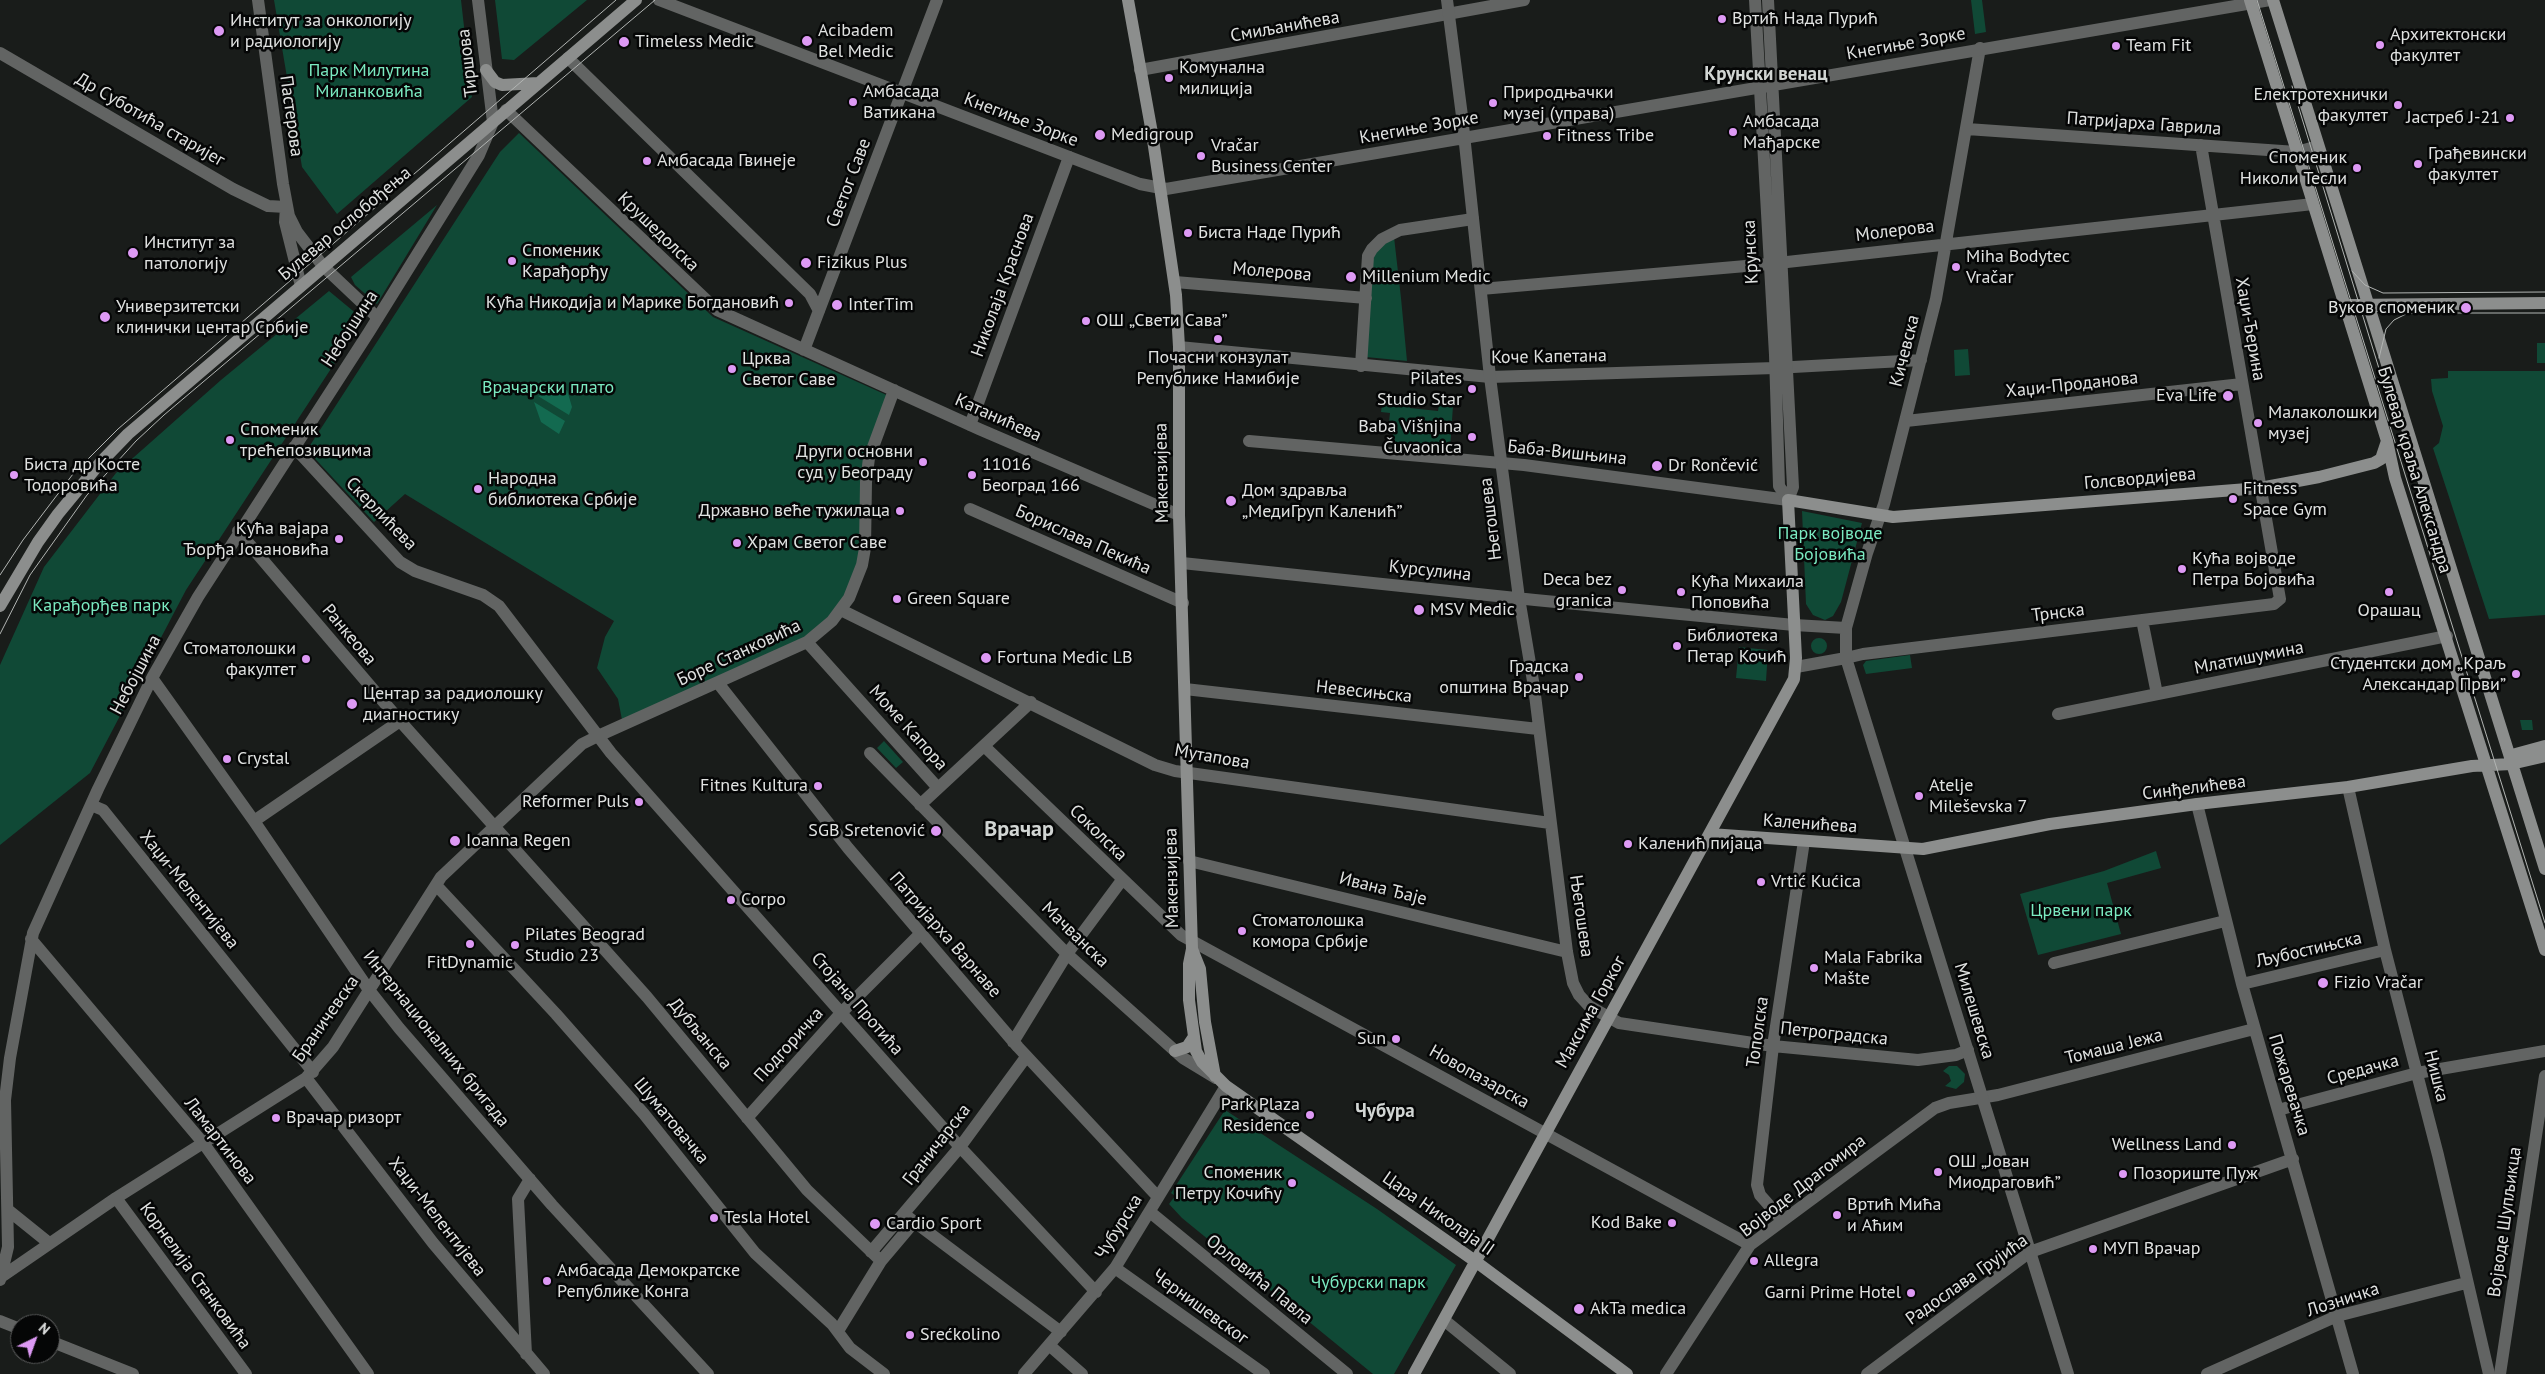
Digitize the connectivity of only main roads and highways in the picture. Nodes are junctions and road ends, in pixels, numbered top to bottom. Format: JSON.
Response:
{"nodes":[{"id":1,"x":636,"y":0,"type":"edge"},
{"id":2,"x":1128,"y":0,"type":"edge"},
{"id":3,"x":2272,"y":0,"type":"edge"},
{"id":4,"x":2251,"y":2,"type":"edge"},
{"id":5,"x":486,"y":70,"type":"road end"},
{"id":6,"x":538,"y":83,"type":"junction"},
{"id":7,"x":2545,"y":303,"type":"edge"},
{"id":8,"x":2345,"y":305,"type":"junction"},
{"id":9,"x":2369,"y":305,"type":"junction"},
{"id":10,"x":2387,"y":441,"type":"junction"},
{"id":11,"x":1788,"y":500,"type":"joint"},
{"id":12,"x":1880,"y":516,"type":"joint"},
{"id":13,"x":0,"y":606,"type":"edge"},
{"id":14,"x":1796,"y":667,"type":"joint"},
{"id":15,"x":2545,"y":746,"type":"edge"},
{"id":16,"x":2545,"y":756,"type":"edge"},
{"id":17,"x":2510,"y":760,"type":"junction"},
{"id":18,"x":2486,"y":764,"type":"junction"},
{"id":19,"x":1710,"y":834,"type":"junction"},
{"id":20,"x":1907,"y":849,"type":"joint"},
{"id":21,"x":2545,"y":869,"type":"edge"},
{"id":22,"x":1192,"y":945,"type":"junction"},
{"id":23,"x":2545,"y":950,"type":"edge"},
{"id":24,"x":1193,"y":1038,"type":"junction"},
{"id":25,"x":1175,"y":1051,"type":"road end"},
{"id":26,"x":1221,"y":1082,"type":"junction"},
{"id":27,"x":1475,"y":1261,"type":"junction"},
{"id":28,"x":1414,"y":1374,"type":"edge"},
{"id":29,"x":1627,"y":1374,"type":"edge"}],
"edges":[{"from":1,"to":6,"type":"main road","name":"Булевар ослобођења"},
{"from":2,"to":22,"type":"main road","name":"Макензијева"},
{"from":3,"to":9,"type":"main road","name":"Булевар краља Александра"},
{"from":4,"to":8,"type":"main road","name":"Булевар краља Александра"},
{"from":5,"to":6,"type":"main road"},
{"from":6,"to":13,"type":"main road","name":"Булевар ослобођења"},
{"from":7,"to":9,"type":"main road"},
{"from":8,"to":9,"type":"main road"},
{"from":8,"to":10,"type":"main road","name":"Булевар краља Александра"},
{"from":9,"to":17,"type":"main road","name":"Булевар краља Александра"},
{"from":10,"to":12,"type":"main road","name":"Голсвордијева"},
{"from":10,"to":18,"type":"main road","name":"Булевар краља Александра"},
{"from":11,"to":12,"type":"main road","name":"Баба-Вишњина"},
{"from":11,"to":14,"type":"main road","name":"Крунска"},
{"from":14,"to":19,"type":"main road","name":"Максима Горког"},
{"from":15,"to":17,"type":"main road"},
{"from":16,"to":17,"type":"main road"},
{"from":17,"to":18,"type":"main road","name":"Синђелићева"},
{"from":17,"to":21,"type":"main road","name":"Булевар краља Александра"},
{"from":18,"to":20,"type":"main road","name":"Синђелићева"},
{"from":18,"to":23,"type":"main road","name":"Булевар краља Александра"},
{"from":19,"to":20,"type":"main road","name":"Каленићева"},
{"from":19,"to":27,"type":"main road","name":"Максима Горког"},
{"from":22,"to":24,"type":"main road","name":"Макензијева"},
{"from":22,"to":26,"type":"main road","name":"Макензијева"},
{"from":24,"to":25,"type":"main road"},
{"from":24,"to":26,"type":"main road","name":"Макензијева"},
{"from":26,"to":27,"type":"main road","name":"Цара Николаја II"},
{"from":27,"to":28,"type":"main road","name":"Максима Горког"},
{"from":27,"to":29,"type":"main road","name":"Цара Николаја II"}]}
